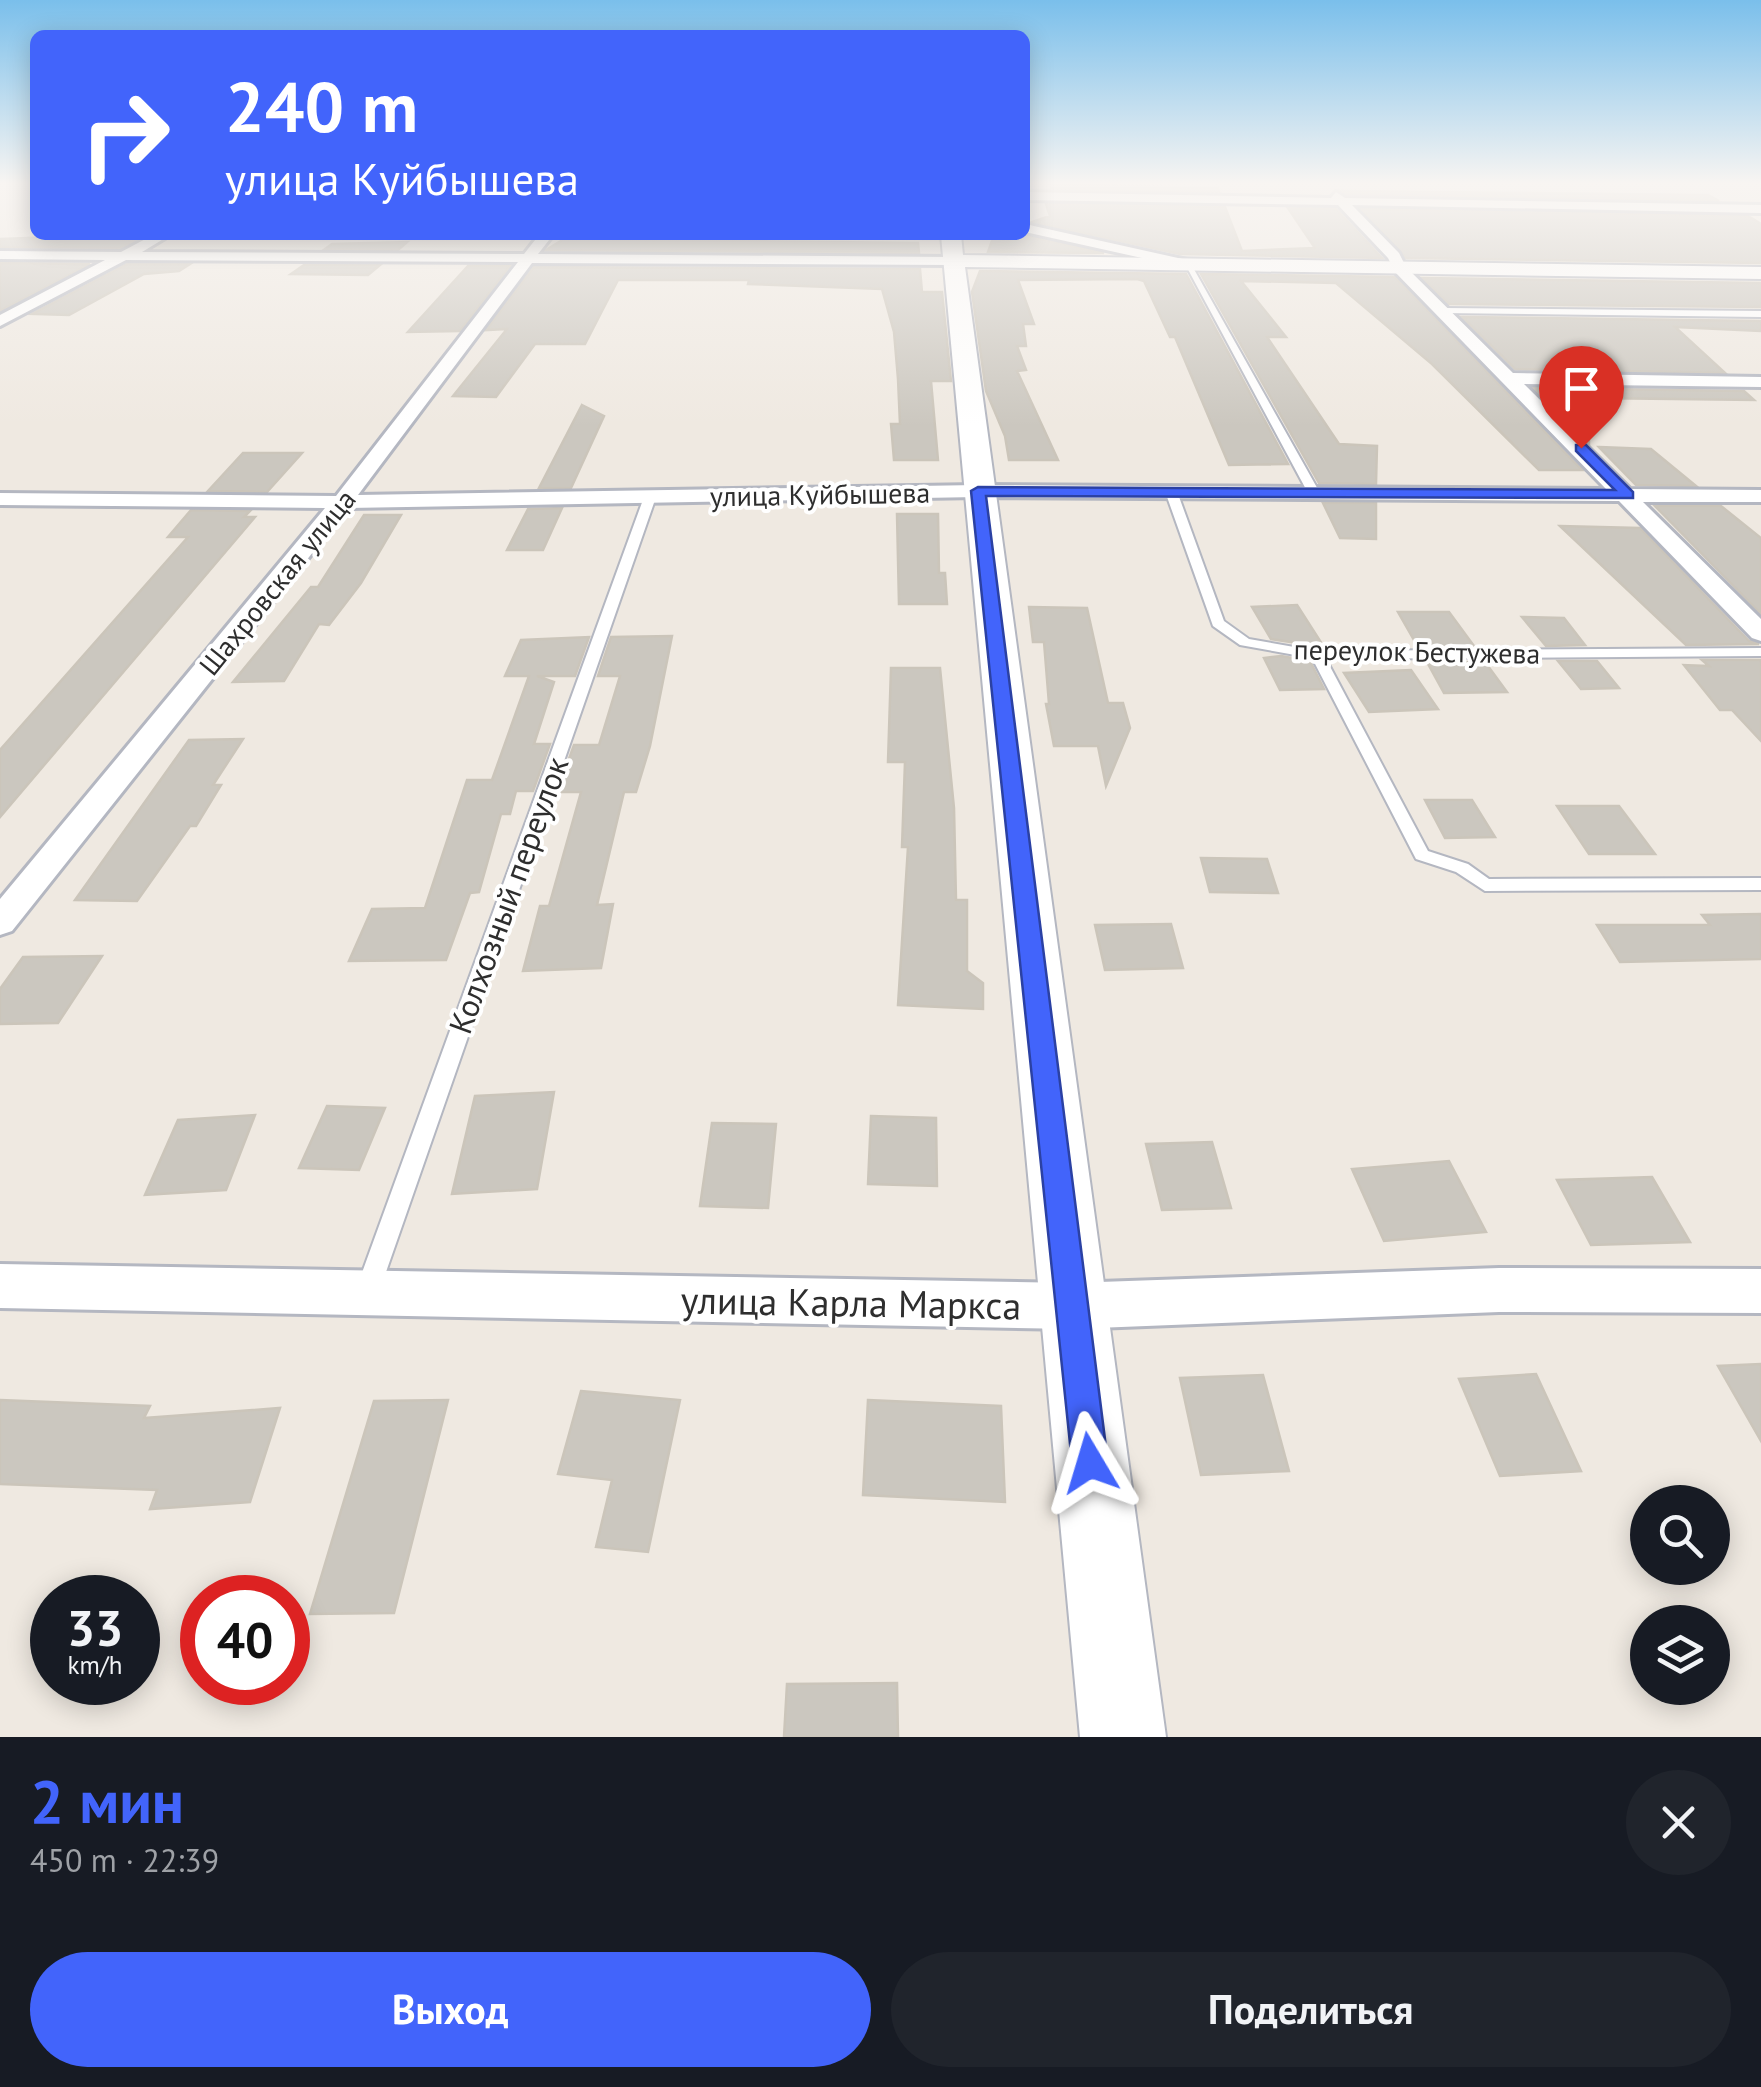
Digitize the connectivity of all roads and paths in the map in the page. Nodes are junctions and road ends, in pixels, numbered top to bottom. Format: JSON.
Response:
{"nodes":[{"id":1,"x":109,"y":263,"type":"edge"},
{"id":2,"x":525,"y":263,"type":"edge"},
{"id":3,"x":954,"y":263,"type":"edge"},
{"id":4,"x":1173,"y":263,"type":"edge"},
{"id":5,"x":1183,"y":263,"type":"edge"},
{"id":6,"x":1397,"y":263,"type":"edge"},
{"id":7,"x":1187,"y":264,"type":"junction"},
{"id":8,"x":1400,"y":269,"type":"junction"},
{"id":9,"x":1761,"y":272,"type":"edge"},
{"id":10,"x":1444,"y":311,"type":"junction"},
{"id":11,"x":1761,"y":314,"type":"edge"},
{"id":12,"x":0,"y":321,"type":"edge"},
{"id":13,"x":1510,"y":378,"type":"junction"},
{"id":14,"x":1761,"y":382,"type":"edge"},
{"id":15,"x":978,"y":491,"type":"junction"},
{"id":16,"x":1314,"y":493,"type":"junction"},
{"id":17,"x":1172,"y":494,"type":"junction"},
{"id":18,"x":1628,"y":495,"type":"junction"},
{"id":19,"x":1761,"y":496,"type":"edge"},
{"id":20,"x":650,"y":497,"type":"junction"},
{"id":21,"x":0,"y":500,"type":"edge"},
{"id":22,"x":342,"y":502,"type":"junction"},
{"id":23,"x":1761,"y":633,"type":"edge"},
{"id":24,"x":1761,"y":652,"type":"edge"},
{"id":25,"x":1317,"y":655,"type":"junction"},
{"id":26,"x":1761,"y":884,"type":"edge"},
{"id":27,"x":0,"y":922,"type":"edge"},
{"id":28,"x":0,"y":1286,"type":"edge"},
{"id":29,"x":1761,"y":1291,"type":"edge"},
{"id":30,"x":367,"y":1292,"type":"junction"},
{"id":31,"x":1071,"y":1306,"type":"junction"},
{"id":32,"x":1123,"y":1737,"type":"edge"}],
"edges":[{"from":1,"to":12,"type":"street"},
{"from":2,"to":22,"type":"street","name":"Шахровская улица"},
{"from":3,"to":15,"type":"street"},
{"from":4,"to":7,"type":"street"},
{"from":5,"to":7,"type":"street"},
{"from":6,"to":8,"type":"street"},
{"from":7,"to":8,"type":"street"},
{"from":7,"to":16,"type":"lane"},
{"from":8,"to":9,"type":"street"},
{"from":8,"to":10,"type":"street"},
{"from":10,"to":11,"type":"lane"},
{"from":10,"to":13,"type":"street"},
{"from":13,"to":14,"type":"street"},
{"from":13,"to":18,"type":"street"},
{"from":15,"to":17,"type":"street","name":"улица Куйбышева"},
{"from":15,"to":20,"type":"street","name":"улица Куйбышева"},
{"from":15,"to":31,"type":"street"},
{"from":16,"to":17,"type":"street","name":"улица Куйбышева"},
{"from":16,"to":18,"type":"street","name":"улица Куйбышева"},
{"from":17,"to":25,"type":"lane","name":"переулок Бестужева"},
{"from":18,"to":19,"type":"street","name":"улица Куйбышева"},
{"from":18,"to":23,"type":"street"},
{"from":20,"to":22,"type":"street","name":"улица Куйбышева"},
{"from":20,"to":30,"type":"lane","name":"Колхозный переулок"},
{"from":21,"to":22,"type":"street","name":"улица Куйбышева"},
{"from":22,"to":27,"type":"street","name":"Шахровская улица"},
{"from":24,"to":25,"type":"lane","name":"переулок Бестужева"},
{"from":25,"to":26,"type":"lane"},
{"from":28,"to":30,"type":"street","name":"улица Карла Маркса"},
{"from":29,"to":31,"type":"street","name":"улица Карла Маркса"},
{"from":30,"to":31,"type":"street","name":"улица Карла Маркса"},
{"from":31,"to":32,"type":"street"}]}
